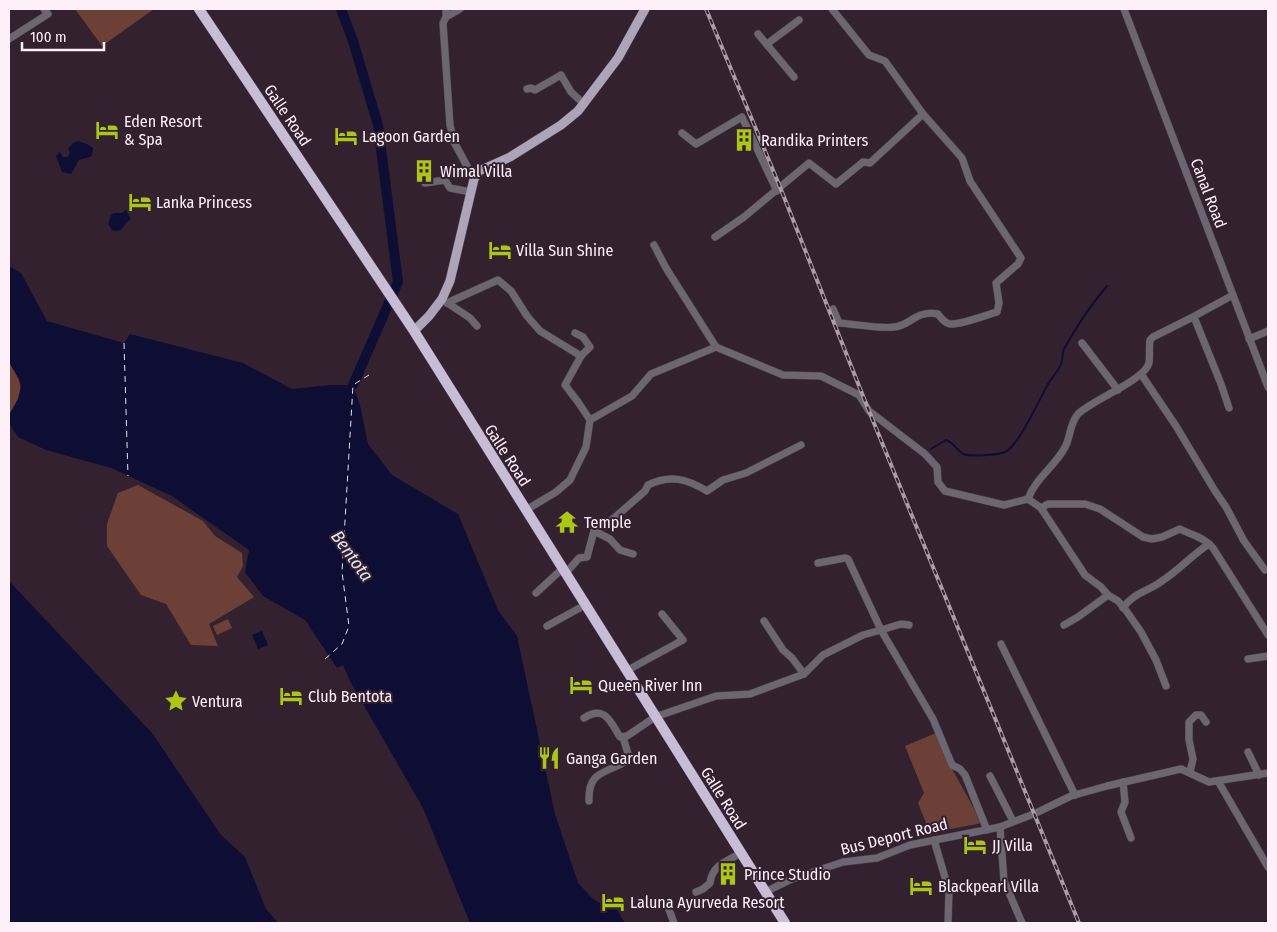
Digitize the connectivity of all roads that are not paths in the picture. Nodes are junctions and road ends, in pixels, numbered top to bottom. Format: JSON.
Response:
{"nodes":[{"id":1,"x":44,"y":9,"type":"edge"},
{"id":2,"x":199,"y":9,"type":"edge"},
{"id":3,"x":446,"y":9,"type":"edge"},
{"id":4,"x":460,"y":9,"type":"edge"},
{"id":5,"x":644,"y":9,"type":"edge"},
{"id":6,"x":832,"y":9,"type":"edge"},
{"id":7,"x":1124,"y":9,"type":"edge"},
{"id":8,"x":446,"y":17,"type":"junction"},
{"id":9,"x":799,"y":20,"type":"dead end"},
{"id":10,"x":758,"y":34,"type":"dead end"},
{"id":11,"x":9,"y":39,"type":"edge"},
{"id":12,"x":767,"y":44,"type":"junction"},
{"id":13,"x":794,"y":77,"type":"dead end"},
{"id":14,"x":527,"y":89,"type":"dead end"},
{"id":15,"x":584,"y":104,"type":"junction"},
{"id":16,"x":923,"y":114,"type":"junction"},
{"id":17,"x":682,"y":133,"type":"dead end"},
{"id":18,"x":474,"y":179,"type":"junction"},
{"id":19,"x":425,"y":183,"type":"dead end"},
{"id":20,"x":777,"y":190,"type":"junction"},
{"id":21,"x":471,"y":192,"type":"junction"},
{"id":22,"x":715,"y":237,"type":"dead end"},
{"id":23,"x":654,"y":244,"type":"dead end"},
{"id":24,"x":1232,"y":295,"type":"junction"},
{"id":25,"x":444,"y":301,"type":"junction"},
{"id":26,"x":833,"y":309,"type":"dead end"},
{"id":27,"x":1194,"y":317,"type":"junction"},
{"id":28,"x":477,"y":326,"type":"dead end"},
{"id":29,"x":411,"y":328,"type":"junction"},
{"id":30,"x":1268,"y":331,"type":"edge"},
{"id":31,"x":575,"y":333,"type":"dead end"},
{"id":32,"x":1249,"y":339,"type":"junction"},
{"id":33,"x":1082,"y":343,"type":"dead end"},
{"id":34,"x":716,"y":347,"type":"junction"},
{"id":35,"x":581,"y":356,"type":"junction"},
{"id":36,"x":1141,"y":374,"type":"junction"},
{"id":37,"x":1268,"y":387,"type":"edge"},
{"id":38,"x":1118,"y":390,"type":"junction"},
{"id":39,"x":1229,"y":408,"type":"dead end"},
{"id":40,"x":590,"y":420,"type":"junction"},
{"id":41,"x":801,"y":445,"type":"dead end"},
{"id":42,"x":1028,"y":499,"type":"junction"},
{"id":43,"x":1041,"y":508,"type":"junction"},
{"id":44,"x":526,"y":510,"type":"junction"},
{"id":45,"x":594,"y":531,"type":"junction"},
{"id":46,"x":1209,"y":544,"type":"junction"},
{"id":47,"x":633,"y":554,"type":"dead end"},
{"id":48,"x":818,"y":563,"type":"dead end"},
{"id":49,"x":1265,"y":570,"type":"dead end"},
{"id":50,"x":564,"y":571,"type":"junction"},
{"id":51,"x":536,"y":593,"type":"dead end"},
{"id":52,"x":1108,"y":595,"type":"junction"},
{"id":53,"x":585,"y":605,"type":"junction"},
{"id":54,"x":1123,"y":608,"type":"junction"},
{"id":55,"x":662,"y":614,"type":"dead end"},
{"id":56,"x":764,"y":621,"type":"dead end"},
{"id":57,"x":1064,"y":624,"type":"dead end"},
{"id":58,"x":910,"y":625,"type":"dead end"},
{"id":59,"x":547,"y":626,"type":"dead end"},
{"id":60,"x":881,"y":630,"type":"junction"},
{"id":61,"x":1268,"y":635,"type":"edge"},
{"id":62,"x":1001,"y":644,"type":"dead end"},
{"id":63,"x":1268,"y":656,"type":"edge"},
{"id":64,"x":1248,"y":659,"type":"dead end"},
{"id":65,"x":626,"y":671,"type":"junction"},
{"id":66,"x":804,"y":674,"type":"junction"},
{"id":67,"x":1166,"y":686,"type":"dead end"},
{"id":68,"x":584,"y":718,"type":"dead end"},
{"id":69,"x":655,"y":718,"type":"junction"},
{"id":70,"x":1206,"y":722,"type":"dead end"},
{"id":71,"x":623,"y":737,"type":"junction"},
{"id":72,"x":1248,"y":752,"type":"dead end"},
{"id":73,"x":1190,"y":772,"type":"junction"},
{"id":74,"x":1268,"y":773,"type":"edge"},
{"id":75,"x":1259,"y":775,"type":"junction"},
{"id":76,"x":990,"y":776,"type":"dead end"},
{"id":77,"x":1218,"y":781,"type":"junction"},
{"id":78,"x":1123,"y":782,"type":"junction"},
{"id":79,"x":1075,"y":795,"type":"junction"},
{"id":80,"x":589,"y":801,"type":"dead end"},
{"id":81,"x":1012,"y":821,"type":"junction"},
{"id":82,"x":1000,"y":827,"type":"junction"},
{"id":83,"x":986,"y":830,"type":"junction"},
{"id":84,"x":1131,"y":838,"type":"dead end"},
{"id":85,"x":934,"y":840,"type":"junction"},
{"id":86,"x":741,"y":853,"type":"junction"},
{"id":87,"x":1268,"y":867,"type":"edge"},
{"id":88,"x":696,"y":892,"type":"dead end"},
{"id":89,"x":765,"y":892,"type":"junction"},
{"id":90,"x":668,"y":907,"type":"dead end"},
{"id":91,"x":674,"y":923,"type":"edge"},
{"id":92,"x":785,"y":923,"type":"edge"},
{"id":93,"x":948,"y":923,"type":"edge"},
{"id":94,"x":1022,"y":923,"type":"edge"}],
"edges":[{"from":1,"to":11,"type":"street"},
{"from":2,"to":29,"type":"highway","name":"Galle Road"},
{"from":3,"to":8,"type":"street"},
{"from":4,"to":8,"type":"street"},
{"from":5,"to":15,"type":"main road"},
{"from":6,"to":16,"type":"street"},
{"from":7,"to":24,"type":"street","name":"Canal Road"},
{"from":8,"to":18,"type":"street"},
{"from":9,"to":12,"type":"street"},
{"from":10,"to":12,"type":"street"},
{"from":12,"to":13,"type":"street"},
{"from":14,"to":15,"type":"street"},
{"from":15,"to":18,"type":"main road"},
{"from":16,"to":20,"type":"street"},
{"from":16,"to":26,"type":"street"},
{"from":17,"to":20,"type":"street"},
{"from":18,"to":21,"type":"main road"},
{"from":19,"to":21,"type":"street"},
{"from":20,"to":22,"type":"street"},
{"from":21,"to":25,"type":"main road"},
{"from":23,"to":34,"type":"street"},
{"from":24,"to":27,"type":"street"},
{"from":24,"to":32,"type":"street","name":"Canal Road"},
{"from":25,"to":28,"type":"street"},
{"from":25,"to":29,"type":"main road"},
{"from":25,"to":35,"type":"street"},
{"from":27,"to":36,"type":"street"},
{"from":27,"to":39,"type":"street"},
{"from":29,"to":44,"type":"highway","name":"Galle Road"},
{"from":30,"to":32,"type":"street"},
{"from":31,"to":35,"type":"street"},
{"from":32,"to":37,"type":"street","name":"Canal Road"},
{"from":33,"to":38,"type":"street"},
{"from":34,"to":40,"type":"street"},
{"from":34,"to":42,"type":"street"},
{"from":35,"to":40,"type":"street"},
{"from":36,"to":38,"type":"street"},
{"from":36,"to":49,"type":"street"},
{"from":38,"to":42,"type":"street"},
{"from":40,"to":44,"type":"street"},
{"from":41,"to":45,"type":"street"},
{"from":42,"to":43,"type":"street"},
{"from":43,"to":46,"type":"street"},
{"from":43,"to":52,"type":"street"},
{"from":44,"to":50,"type":"highway","name":"Galle Road"},
{"from":45,"to":47,"type":"street"},
{"from":45,"to":50,"type":"street"},
{"from":46,"to":54,"type":"street"},
{"from":46,"to":61,"type":"street"},
{"from":48,"to":60,"type":"street"},
{"from":50,"to":51,"type":"street"},
{"from":50,"to":53,"type":"highway","name":"Galle Road"},
{"from":52,"to":54,"type":"street"},
{"from":52,"to":57,"type":"street"},
{"from":53,"to":59,"type":"street"},
{"from":53,"to":65,"type":"highway","name":"Galle Road"},
{"from":54,"to":67,"type":"street"},
{"from":55,"to":65,"type":"street"},
{"from":56,"to":66,"type":"street"},
{"from":58,"to":60,"type":"street"},
{"from":60,"to":66,"type":"street"},
{"from":60,"to":83,"type":"street"},
{"from":62,"to":79,"type":"street"},
{"from":63,"to":64,"type":"street"},
{"from":65,"to":69,"type":"highway","name":"Galle Road"},
{"from":66,"to":69,"type":"street"},
{"from":68,"to":71,"type":"street"},
{"from":69,"to":71,"type":"street"},
{"from":69,"to":86,"type":"highway","name":"Galle Road"},
{"from":70,"to":73,"type":"street"},
{"from":71,"to":80,"type":"street"},
{"from":72,"to":75,"type":"street"},
{"from":73,"to":77,"type":"street","name":"Bus Deport Road"},
{"from":73,"to":78,"type":"street","name":"Bus Deport Road"},
{"from":74,"to":75,"type":"street","name":"Bus Deport Road"},
{"from":75,"to":77,"type":"street","name":"Bus Deport Road"},
{"from":76,"to":81,"type":"street"},
{"from":77,"to":87,"type":"street"},
{"from":78,"to":79,"type":"street","name":"Bus Deport Road"},
{"from":78,"to":84,"type":"street"},
{"from":79,"to":81,"type":"street","name":"Bus Deport Road"},
{"from":81,"to":82,"type":"street","name":"Bus Deport Road"},
{"from":82,"to":83,"type":"street","name":"Bus Deport Road"},
{"from":82,"to":94,"type":"street"},
{"from":83,"to":85,"type":"street","name":"Bus Deport Road"},
{"from":85,"to":89,"type":"street","name":"Bus Deport Road"},
{"from":85,"to":93,"type":"street"},
{"from":86,"to":88,"type":"street"},
{"from":86,"to":89,"type":"highway","name":"Galle Road"},
{"from":89,"to":92,"type":"highway","name":"Galle Road"},
{"from":90,"to":91,"type":"street"}]}
